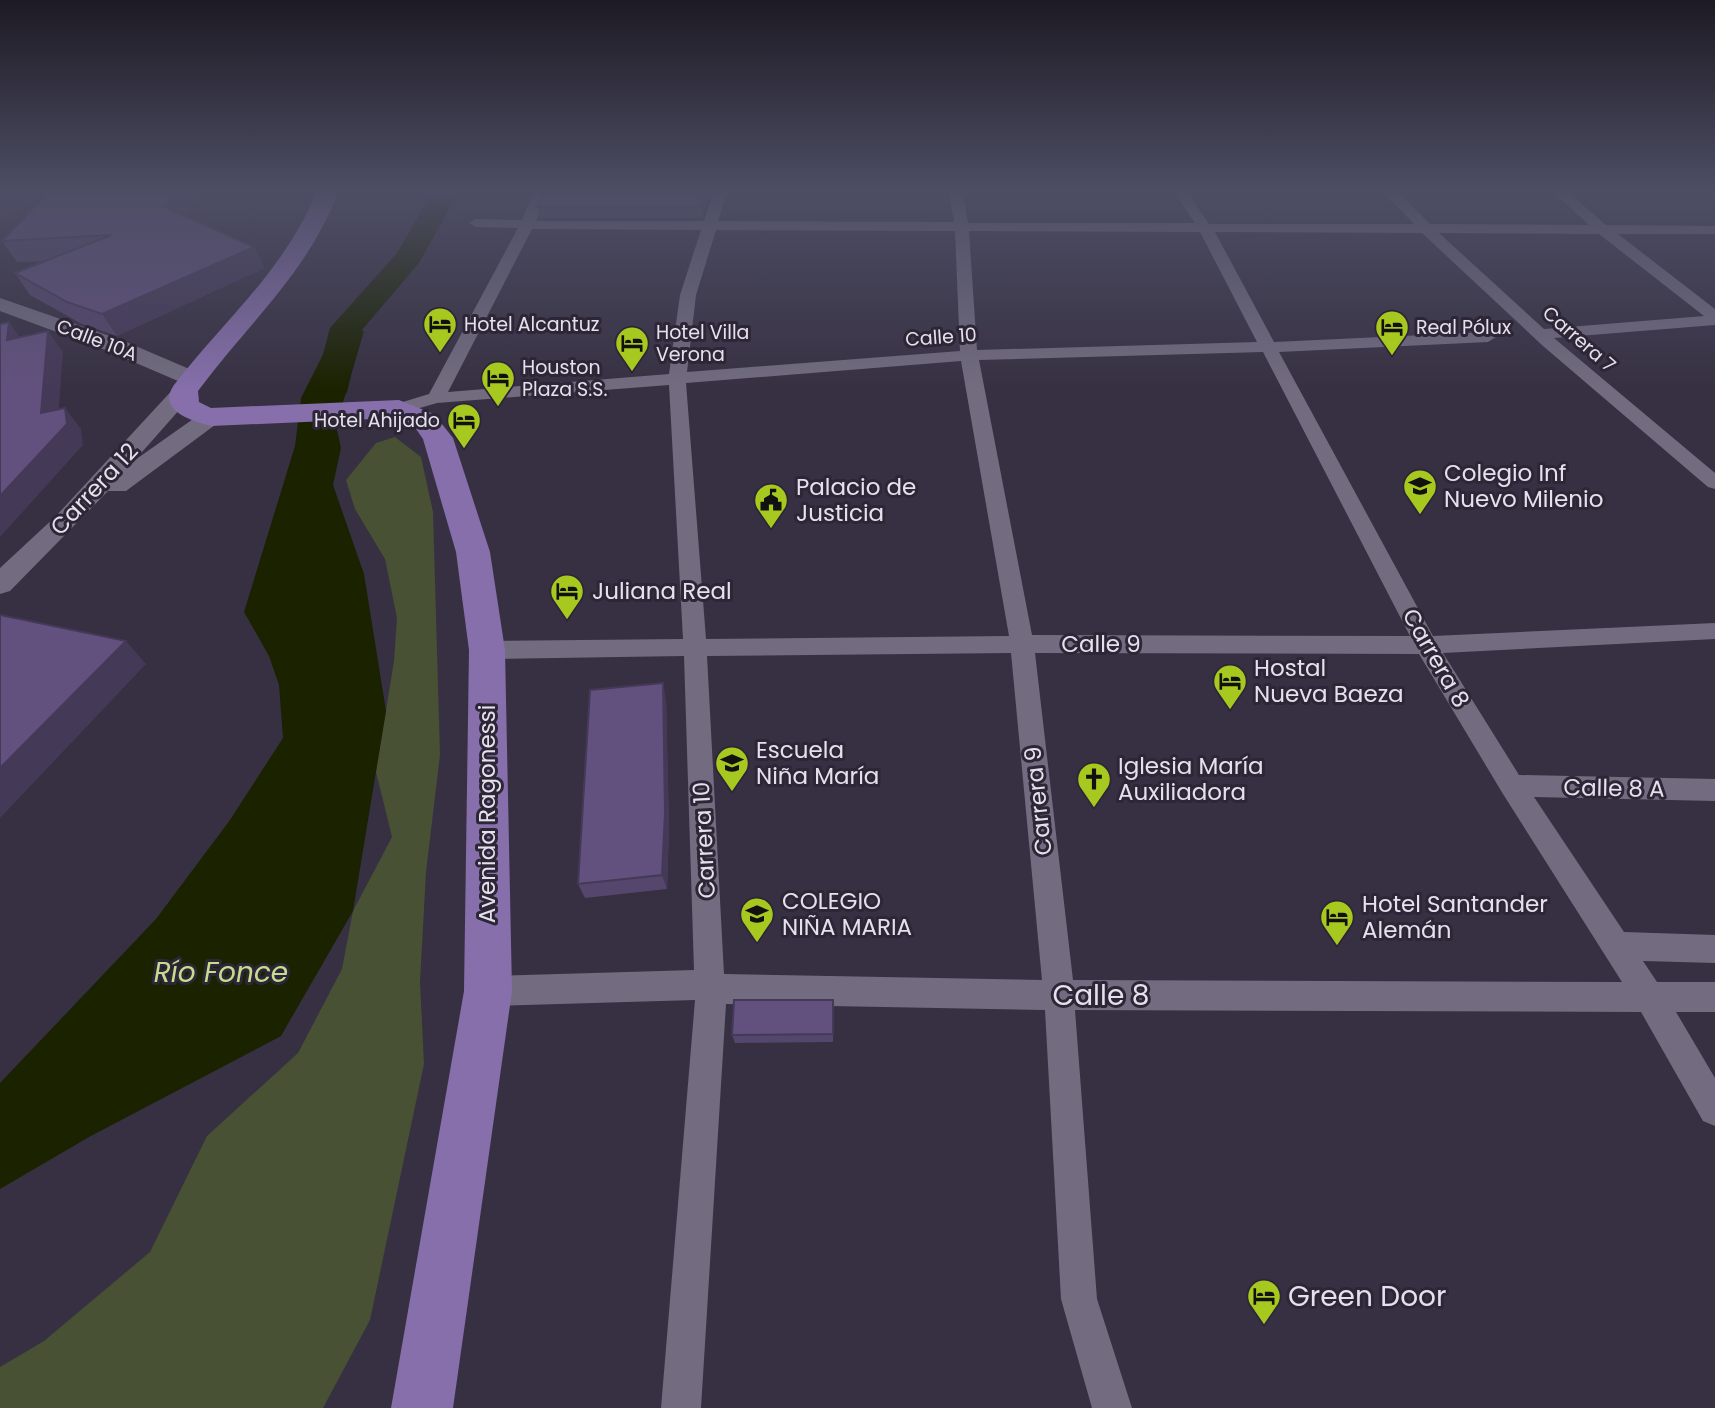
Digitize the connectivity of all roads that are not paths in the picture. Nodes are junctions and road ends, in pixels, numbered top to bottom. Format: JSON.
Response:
{"nodes":[{"id":1,"x":294,"y":259,"type":"edge"},
{"id":2,"x":509,"y":259,"type":"edge"},
{"id":3,"x":700,"y":259,"type":"edge"},
{"id":4,"x":963,"y":259,"type":"edge"},
{"id":5,"x":1222,"y":259,"type":"edge"},
{"id":6,"x":1457,"y":259,"type":"edge"},
{"id":7,"x":1639,"y":259,"type":"edge"},
{"id":8,"x":0,"y":304,"type":"edge"},
{"id":9,"x":1715,"y":319,"type":"edge"},
{"id":10,"x":1540,"y":334,"type":"junction"},
{"id":11,"x":1488,"y":337,"type":"dead end"},
{"id":12,"x":1269,"y":347,"type":"junction"},
{"id":13,"x":968,"y":355,"type":"junction"},
{"id":14,"x":677,"y":378,"type":"junction"},
{"id":15,"x":189,"y":385,"type":"junction"},
{"id":16,"x":436,"y":398,"type":"junction"},
{"id":17,"x":386,"y":409,"type":"junction"},
{"id":18,"x":222,"y":417,"type":"junction"},
{"id":19,"x":1715,"y":484,"type":"edge"},
{"id":20,"x":65,"y":522,"type":"junction"},
{"id":21,"x":1,"y":581,"type":"edge"},
{"id":22,"x":1715,"y":631,"type":"edge"},
{"id":23,"x":1022,"y":644,"type":"junction"},
{"id":24,"x":1426,"y":645,"type":"junction"},
{"id":25,"x":695,"y":647,"type":"junction"},
{"id":26,"x":486,"y":650,"type":"junction"},
{"id":27,"x":1512,"y":786,"type":"junction"},
{"id":28,"x":1715,"y":790,"type":"edge"},
{"id":29,"x":1616,"y":946,"type":"junction"},
{"id":30,"x":1715,"y":949,"type":"edge"},
{"id":31,"x":711,"y":988,"type":"junction"},
{"id":32,"x":488,"y":991,"type":"junction"},
{"id":33,"x":1059,"y":995,"type":"junction"},
{"id":34,"x":1649,"y":996,"type":"junction"},
{"id":35,"x":1715,"y":997,"type":"edge"},
{"id":36,"x":1715,"y":1109,"type":"edge"},
{"id":37,"x":422,"y":1408,"type":"edge"},
{"id":38,"x":681,"y":1408,"type":"edge"},
{"id":39,"x":1112,"y":1408,"type":"edge"}],
"edges":[{"from":1,"to":15,"type":"highway"},
{"from":2,"to":16,"type":"street"},
{"from":3,"to":14,"type":"street","name":"Carrera 10"},
{"from":4,"to":13,"type":"street","name":"Carrera 9"},
{"from":5,"to":12,"type":"street","name":"Carrera 8"},
{"from":6,"to":10,"type":"street","name":"Carrera 7"},
{"from":7,"to":9,"type":"street"},
{"from":8,"to":15,"type":"street","name":"Calle 10A"},
{"from":9,"to":10,"type":"street"},
{"from":10,"to":19,"type":"street","name":"Carrera 7"},
{"from":11,"to":12,"type":"street","name":"Calle 10"},
{"from":12,"to":13,"type":"street","name":"Calle 10"},
{"from":12,"to":24,"type":"street","name":"Carrera 8"},
{"from":13,"to":14,"type":"street","name":"Calle 10"},
{"from":13,"to":23,"type":"street","name":"Carrera 9"},
{"from":14,"to":16,"type":"street","name":"Calle 10"},
{"from":14,"to":25,"type":"street","name":"Carrera 10"},
{"from":15,"to":18,"type":"highway"},
{"from":15,"to":20,"type":"street","name":"Carrera 12"},
{"from":16,"to":17,"type":"street","name":"Calle 10"},
{"from":17,"to":18,"type":"highway"},
{"from":17,"to":26,"type":"highway","name":"Avenida Ragonessi"},
{"from":18,"to":20,"type":"street"},
{"from":20,"to":21,"type":"street","name":"Carrera 12"},
{"from":22,"to":24,"type":"street","name":"Calle 9"},
{"from":23,"to":24,"type":"street","name":"Calle 9"},
{"from":23,"to":25,"type":"street","name":"Calle 9"},
{"from":23,"to":33,"type":"street","name":"Carrera 9"},
{"from":24,"to":27,"type":"street","name":"Carrera 8"},
{"from":25,"to":26,"type":"street","name":"Calle 9"},
{"from":25,"to":31,"type":"street","name":"Carrera 10"},
{"from":26,"to":32,"type":"highway","name":"Avenida Ragonessi"},
{"from":27,"to":28,"type":"street","name":"Calle 8 A"},
{"from":27,"to":29,"type":"street","name":"Carrera 8"},
{"from":29,"to":30,"type":"street"},
{"from":29,"to":34,"type":"street","name":"Carrera 8"},
{"from":31,"to":32,"type":"street","name":"Calle 8"},
{"from":31,"to":33,"type":"street","name":"Calle 8"},
{"from":31,"to":38,"type":"street","name":"Carrera 10"},
{"from":32,"to":37,"type":"highway","name":"Avenida Ragonessi"},
{"from":33,"to":34,"type":"street","name":"Calle 8"},
{"from":33,"to":39,"type":"street","name":"Carrera 9"},
{"from":34,"to":35,"type":"street","name":"Calle 8"},
{"from":34,"to":36,"type":"street","name":"Carrera 8"}]}
